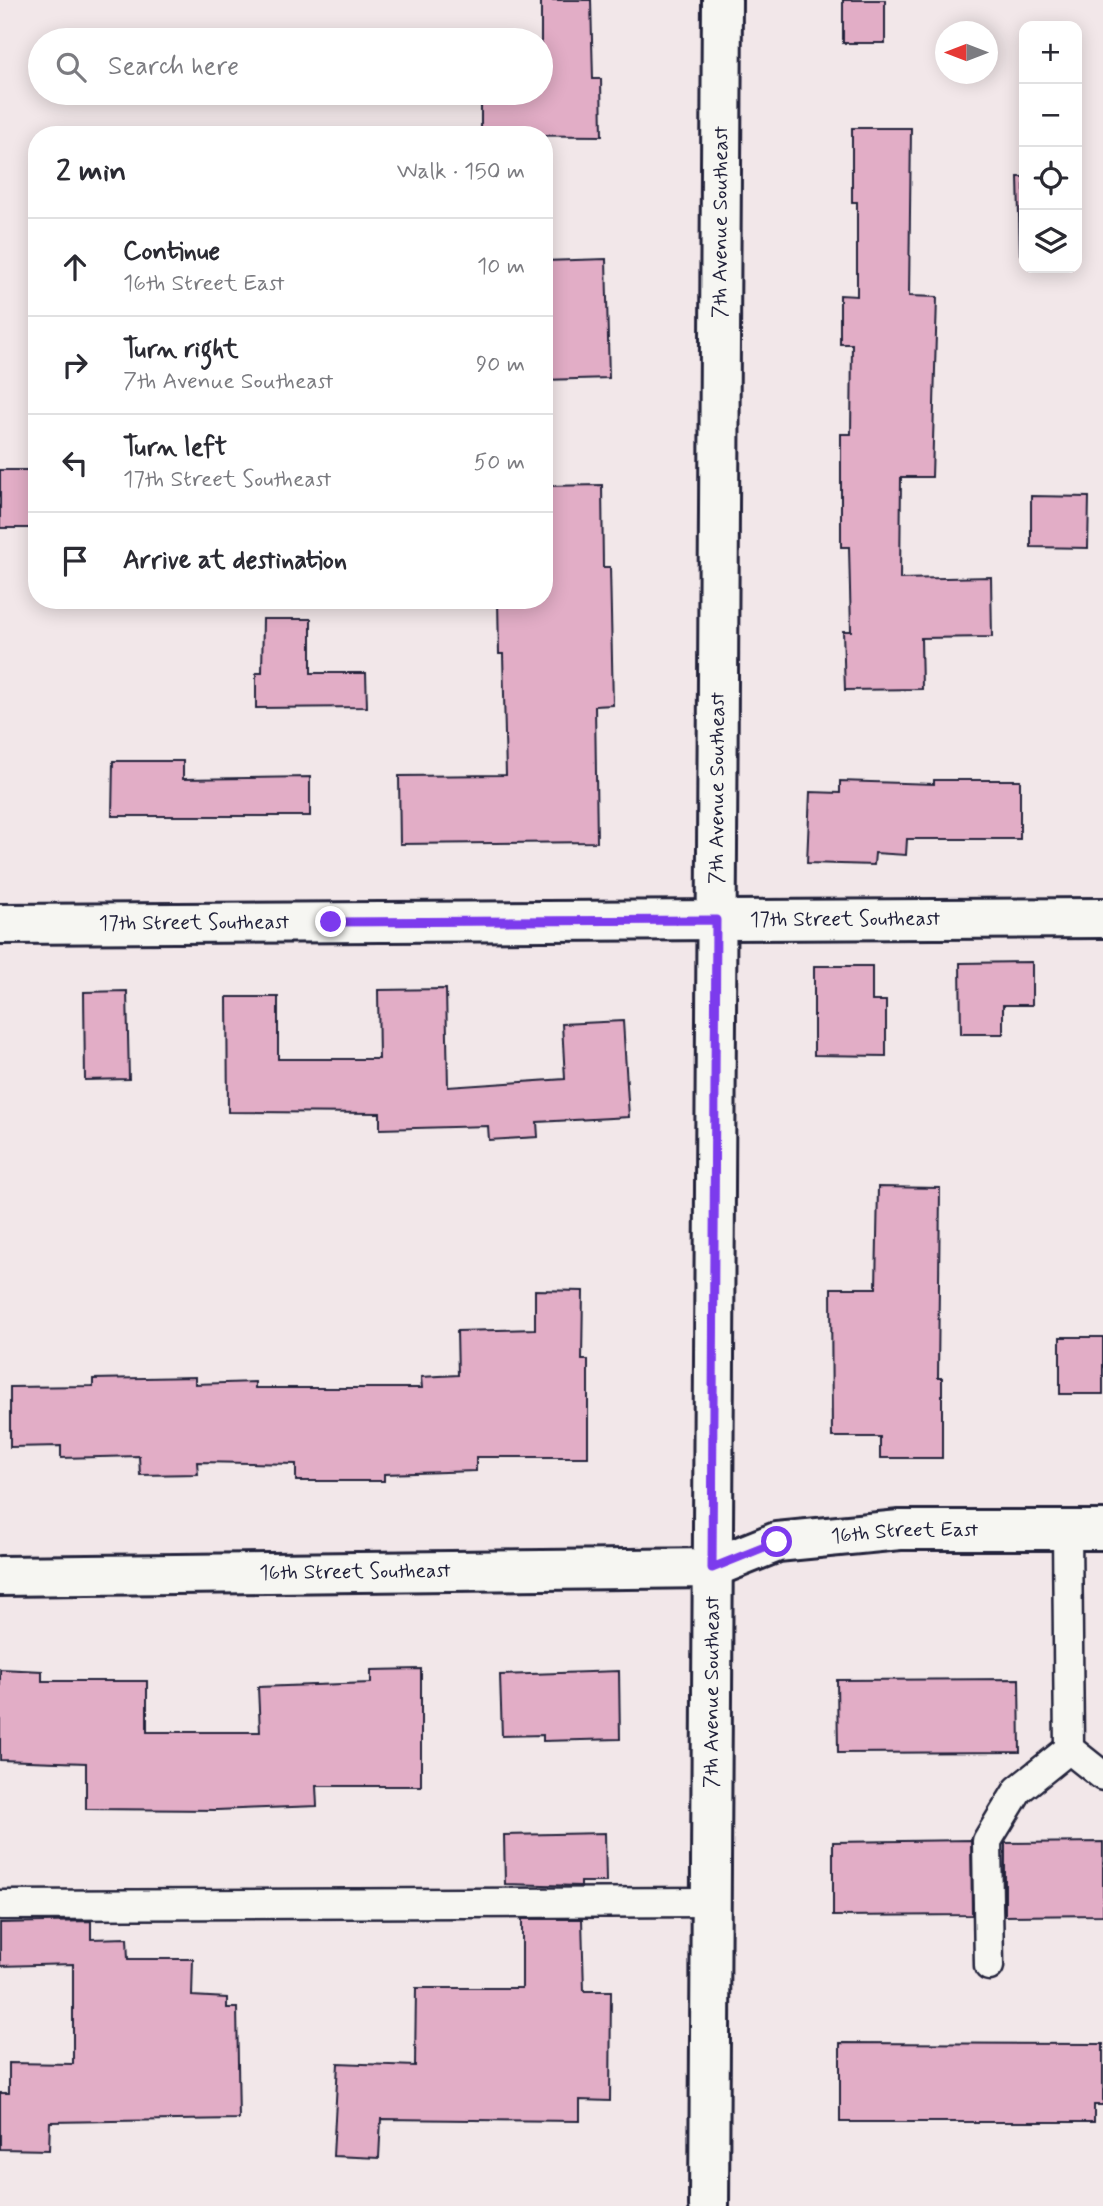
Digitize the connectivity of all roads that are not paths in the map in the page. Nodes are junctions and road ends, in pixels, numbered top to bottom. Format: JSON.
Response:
{"nodes":[{"id":1,"x":722,"y":0,"type":"edge"},
{"id":2,"x":1103,"y":918,"type":"edge"},
{"id":3,"x":716,"y":920,"type":"junction"},
{"id":4,"x":0,"y":924,"type":"edge"},
{"id":5,"x":1085,"y":1530,"type":"edge"},
{"id":6,"x":712,"y":1568,"type":"junction"},
{"id":7,"x":0,"y":1576,"type":"edge"},
{"id":8,"x":1069,"y":1749,"type":"junction"},
{"id":9,"x":1103,"y":1776,"type":"edge"},
{"id":10,"x":709,"y":1902,"type":"junction"},
{"id":11,"x":0,"y":1905,"type":"edge"},
{"id":12,"x":989,"y":1966,"type":"dead end"},
{"id":13,"x":709,"y":2206,"type":"edge"}],
"edges":[{"from":1,"to":3,"type":"street","name":"7th Avenue Southeast"},
{"from":2,"to":3,"type":"street","name":"17th Street Southeast"},
{"from":3,"to":4,"type":"street","name":"17th Street Southeast"},
{"from":3,"to":6,"type":"street","name":"7th Avenue Southeast"},
{"from":5,"to":6,"type":"street","name":"16th Street East"},
{"from":5,"to":8,"type":"lane"},
{"from":6,"to":7,"type":"street","name":"16th Street Southeast"},
{"from":6,"to":10,"type":"street","name":"7th Avenue Southeast"},
{"from":8,"to":9,"type":"lane"},
{"from":8,"to":12,"type":"lane"},
{"from":10,"to":11,"type":"lane"},
{"from":10,"to":13,"type":"street","name":"7th Avenue Southeast"}]}
